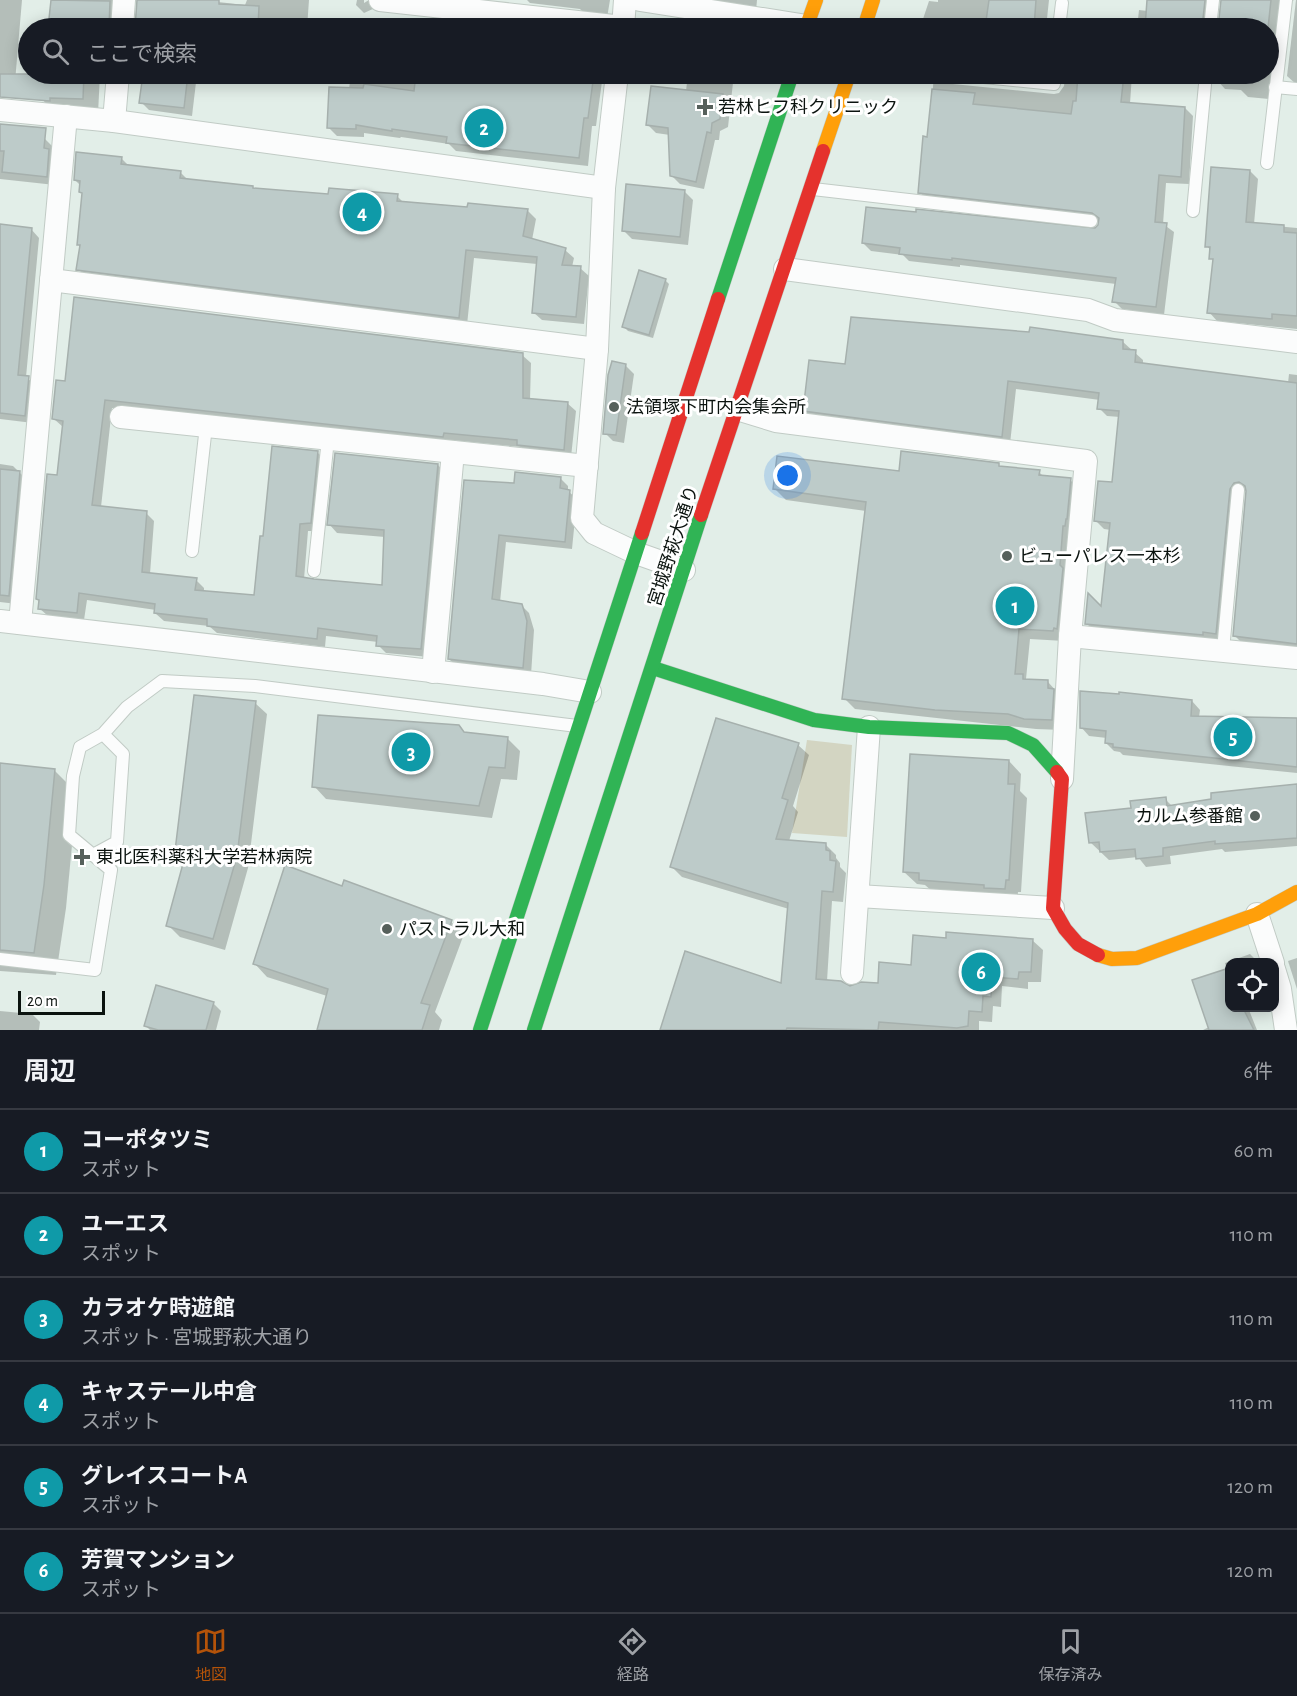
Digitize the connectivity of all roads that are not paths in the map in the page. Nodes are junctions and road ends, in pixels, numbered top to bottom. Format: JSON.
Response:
{"nodes":[{"id":1,"x":124,"y":0,"type":"edge"},
{"id":2,"x":380,"y":0,"type":"edge"},
{"id":3,"x":625,"y":0,"type":"edge"},
{"id":4,"x":640,"y":0,"type":"edge"},
{"id":5,"x":816,"y":0,"type":"edge"},
{"id":6,"x":873,"y":0,"type":"edge"},
{"id":7,"x":1213,"y":0,"type":"edge"},
{"id":8,"x":1286,"y":0,"type":"edge"},
{"id":9,"x":1062,"y":3,"type":"dead end"},
{"id":10,"x":123,"y":18,"type":"edge"},
{"id":11,"x":536,"y":18,"type":"edge"},
{"id":12,"x":624,"y":18,"type":"edge"},
{"id":13,"x":751,"y":18,"type":"edge"},
{"id":14,"x":810,"y":18,"type":"edge"},
{"id":15,"x":867,"y":18,"type":"edge"},
{"id":16,"x":1060,"y":18,"type":"edge"},
{"id":17,"x":1211,"y":18,"type":"edge"},
{"id":18,"x":1279,"y":55,"type":"edge"},
{"id":19,"x":117,"y":84,"type":"edge"},
{"id":20,"x":616,"y":84,"type":"edge"},
{"id":21,"x":789,"y":84,"type":"edge"},
{"id":22,"x":846,"y":84,"type":"edge"},
{"id":23,"x":1205,"y":84,"type":"edge"},
{"id":24,"x":1275,"y":84,"type":"edge"},
{"id":25,"x":1275,"y":87,"type":"junction"},
{"id":26,"x":1297,"y":89,"type":"edge"},
{"id":27,"x":0,"y":110,"type":"edge"},
{"id":28,"x":66,"y":116,"type":"junction"},
{"id":29,"x":114,"y":121,"type":"junction"},
{"id":30,"x":1267,"y":163,"type":"dead end"},
{"id":31,"x":604,"y":188,"type":"junction"},
{"id":32,"x":812,"y":189,"type":"junction"},
{"id":33,"x":1193,"y":211,"type":"dead end"},
{"id":34,"x":1092,"y":221,"type":"dead end"},
{"id":35,"x":785,"y":269,"type":"junction"},
{"id":36,"x":51,"y":280,"type":"junction"},
{"id":37,"x":1297,"y":342,"type":"edge"},
{"id":38,"x":597,"y":348,"type":"junction"},
{"id":39,"x":737,"y":410,"type":"junction"},
{"id":40,"x":121,"y":417,"type":"dead end"},
{"id":41,"x":206,"y":426,"type":"junction"},
{"id":42,"x":328,"y":439,"type":"junction"},
{"id":43,"x":453,"y":452,"type":"junction"},
{"id":44,"x":587,"y":466,"type":"junction"},
{"id":45,"x":1238,"y":490,"type":"dead end"},
{"id":46,"x":192,"y":550,"type":"dead end"},
{"id":47,"x":636,"y":553,"type":"junction"},
{"id":48,"x":684,"y":570,"type":"junction"},
{"id":49,"x":314,"y":571,"type":"dead end"},
{"id":50,"x":10,"y":622,"type":"edge"},
{"id":51,"x":1070,"y":636,"type":"junction"},
{"id":52,"x":1223,"y":650,"type":"junction"},
{"id":53,"x":1297,"y":658,"type":"edge"},
{"id":54,"x":652,"y":668,"type":"junction"},
{"id":55,"x":433,"y":672,"type":"junction"},
{"id":56,"x":590,"y":692,"type":"junction"},
{"id":57,"x":579,"y":727,"type":"junction"},
{"id":58,"x":869,"y":727,"type":"junction"},
{"id":59,"x":103,"y":734,"type":"junction"},
{"id":60,"x":1062,"y":778,"type":"junction"},
{"id":61,"x":93,"y":855,"type":"junction"},
{"id":62,"x":1297,"y":892,"type":"edge"},
{"id":63,"x":858,"y":896,"type":"junction"},
{"id":64,"x":1053,"y":908,"type":"junction"},
{"id":65,"x":1257,"y":914,"type":"junction"},
{"id":66,"x":1271,"y":958,"type":"edge"},
{"id":67,"x":0,"y":959,"type":"edge"},
{"id":68,"x":852,"y":973,"type":"dead end"},
{"id":69,"x":1279,"y":985,"type":"edge"},
{"id":70,"x":480,"y":1030,"type":"edge"},
{"id":71,"x":534,"y":1030,"type":"edge"},
{"id":72,"x":1286,"y":1030,"type":"edge"}],
"edges":[{"from":1,"to":10,"type":"street"},
{"from":2,"to":11,"type":"street"},
{"from":3,"to":12,"type":"street"},
{"from":4,"to":13,"type":"street"},
{"from":5,"to":14,"type":"street"},
{"from":6,"to":15,"type":"street"},
{"from":7,"to":17,"type":"lane"},
{"from":8,"to":18,"type":"lane"},
{"from":9,"to":16,"type":"lane"},
{"from":19,"to":29,"type":"street"},
{"from":20,"to":31,"type":"street"},
{"from":21,"to":47,"type":"street","name":"宮城野萩大通り"},
{"from":22,"to":32,"type":"street","name":"宮城野萩大通り"},
{"from":23,"to":33,"type":"lane"},
{"from":24,"to":25,"type":"lane"},
{"from":25,"to":26,"type":"lane"},
{"from":25,"to":30,"type":"lane"},
{"from":27,"to":28,"type":"street"},
{"from":28,"to":29,"type":"street"},
{"from":28,"to":36,"type":"street"},
{"from":29,"to":31,"type":"street"},
{"from":31,"to":38,"type":"street"},
{"from":32,"to":34,"type":"lane"},
{"from":32,"to":35,"type":"street","name":"宮城野萩大通り"},
{"from":35,"to":37,"type":"street"},
{"from":35,"to":39,"type":"street","name":"宮城野萩大通り"},
{"from":36,"to":38,"type":"street"},
{"from":36,"to":50,"type":"street"},
{"from":38,"to":44,"type":"street"},
{"from":39,"to":48,"type":"street","name":"宮城野萩大通り"},
{"from":39,"to":51,"type":"street"},
{"from":40,"to":41,"type":"street"},
{"from":41,"to":42,"type":"street"},
{"from":41,"to":46,"type":"lane"},
{"from":42,"to":43,"type":"street"},
{"from":42,"to":49,"type":"lane"},
{"from":43,"to":44,"type":"street"},
{"from":43,"to":55,"type":"street"},
{"from":44,"to":47,"type":"street"},
{"from":45,"to":52,"type":"lane"},
{"from":47,"to":48,"type":"street"},
{"from":47,"to":56,"type":"street","name":"宮城野萩大通り"},
{"from":48,"to":54,"type":"street","name":"宮城野萩大通り"},
{"from":50,"to":55,"type":"street"},
{"from":51,"to":52,"type":"street"},
{"from":51,"to":60,"type":"street"},
{"from":52,"to":53,"type":"street"},
{"from":54,"to":58,"type":"street"},
{"from":54,"to":71,"type":"street","name":"宮城野萩大通り"},
{"from":55,"to":56,"type":"street"},
{"from":56,"to":57,"type":"street","name":"宮城野萩大通り"},
{"from":57,"to":59,"type":"lane"},
{"from":57,"to":70,"type":"street","name":"宮城野萩大通り"},
{"from":58,"to":60,"type":"street"},
{"from":58,"to":63,"type":"street"},
{"from":59,"to":61,"type":"lane"},
{"from":59,"to":61,"type":"lane"},
{"from":60,"to":64,"type":"street"},
{"from":61,"to":67,"type":"lane"},
{"from":62,"to":65,"type":"street"},
{"from":63,"to":64,"type":"street"},
{"from":63,"to":68,"type":"street"},
{"from":64,"to":65,"type":"street"},
{"from":65,"to":66,"type":"street"},
{"from":69,"to":72,"type":"street"}]}
